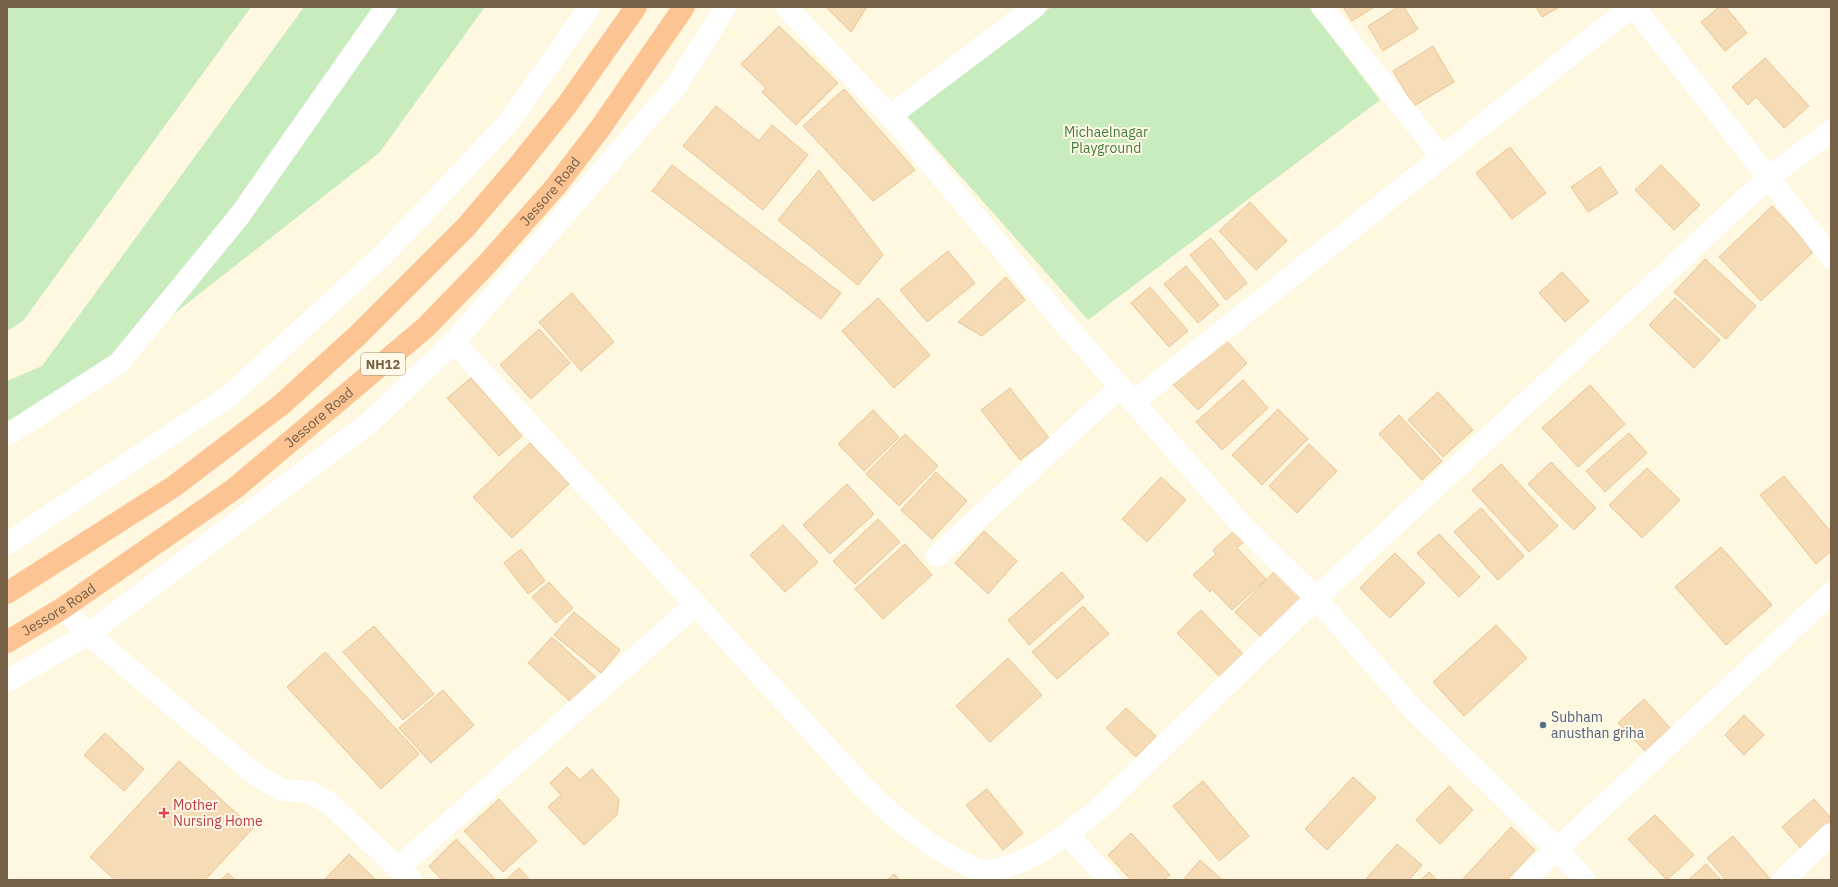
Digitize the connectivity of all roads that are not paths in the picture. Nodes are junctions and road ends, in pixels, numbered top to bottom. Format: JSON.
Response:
{"nodes":[{"id":1,"x":386,"y":7,"type":"edge"},
{"id":2,"x":590,"y":7,"type":"edge"},
{"id":3,"x":636,"y":7,"type":"edge"},
{"id":4,"x":684,"y":7,"type":"edge"},
{"id":5,"x":726,"y":7,"type":"edge"},
{"id":6,"x":786,"y":7,"type":"edge"},
{"id":7,"x":1035,"y":7,"type":"edge"},
{"id":8,"x":1322,"y":7,"type":"edge"},
{"id":9,"x":1633,"y":7,"type":"edge"},
{"id":10,"x":890,"y":116,"type":"junction"},
{"id":11,"x":1831,"y":131,"type":"edge"},
{"id":12,"x":1442,"y":158,"type":"junction"},
{"id":13,"x":1768,"y":178,"type":"junction"},
{"id":14,"x":1831,"y":257,"type":"edge"},
{"id":15,"x":454,"y":342,"type":"junction"},
{"id":16,"x":1127,"y":395,"type":"junction"},
{"id":17,"x":7,"y":435,"type":"edge"},
{"id":18,"x":7,"y":544,"type":"edge"},
{"id":19,"x":937,"y":556,"type":"dead end"},
{"id":20,"x":7,"y":593,"type":"edge"},
{"id":21,"x":1831,"y":593,"type":"edge"},
{"id":22,"x":1316,"y":598,"type":"junction"},
{"id":23,"x":696,"y":604,"type":"junction"},
{"id":24,"x":63,"y":608,"type":"junction"},
{"id":25,"x":88,"y":634,"type":"junction"},
{"id":26,"x":7,"y":642,"type":"edge"},
{"id":27,"x":7,"y":682,"type":"edge"},
{"id":28,"x":1067,"y":834,"type":"junction"},
{"id":29,"x":1831,"y":834,"type":"edge"},
{"id":30,"x":1557,"y":849,"type":"junction"},
{"id":31,"x":1013,"y":872,"type":"edge"},
{"id":32,"x":404,"y":874,"type":"edge"},
{"id":33,"x":1109,"y":880,"type":"edge"},
{"id":34,"x":1524,"y":880,"type":"edge"},
{"id":35,"x":1585,"y":880,"type":"edge"},
{"id":36,"x":1783,"y":880,"type":"edge"}],
"edges":[{"from":1,"to":17,"type":"street"},
{"from":2,"to":18,"type":"street"},
{"from":3,"to":20,"type":"highway","number":"NH12"},
{"from":4,"to":24,"type":"highway","name":"Jessore Road","number":"NH12"},
{"from":5,"to":15,"type":"street"},
{"from":6,"to":10,"type":"street"},
{"from":7,"to":10,"type":"street"},
{"from":8,"to":12,"type":"street"},
{"from":9,"to":12,"type":"street"},
{"from":9,"to":13,"type":"street"},
{"from":10,"to":16,"type":"street"},
{"from":11,"to":13,"type":"street"},
{"from":12,"to":16,"type":"street"},
{"from":13,"to":14,"type":"street"},
{"from":13,"to":22,"type":"street"},
{"from":15,"to":23,"type":"street"},
{"from":15,"to":25,"type":"street"},
{"from":16,"to":19,"type":"street"},
{"from":16,"to":22,"type":"street"},
{"from":21,"to":30,"type":"street"},
{"from":22,"to":28,"type":"street"},
{"from":22,"to":30,"type":"street"},
{"from":23,"to":31,"type":"street"},
{"from":23,"to":32,"type":"street"},
{"from":24,"to":25,"type":"street"},
{"from":24,"to":26,"type":"highway","name":"Jessore Road","number":"NH12"},
{"from":25,"to":27,"type":"street"},
{"from":25,"to":32,"type":"street"},
{"from":28,"to":31,"type":"street"},
{"from":28,"to":33,"type":"street"},
{"from":29,"to":36,"type":"street"},
{"from":30,"to":34,"type":"street"},
{"from":30,"to":35,"type":"street"}]}
